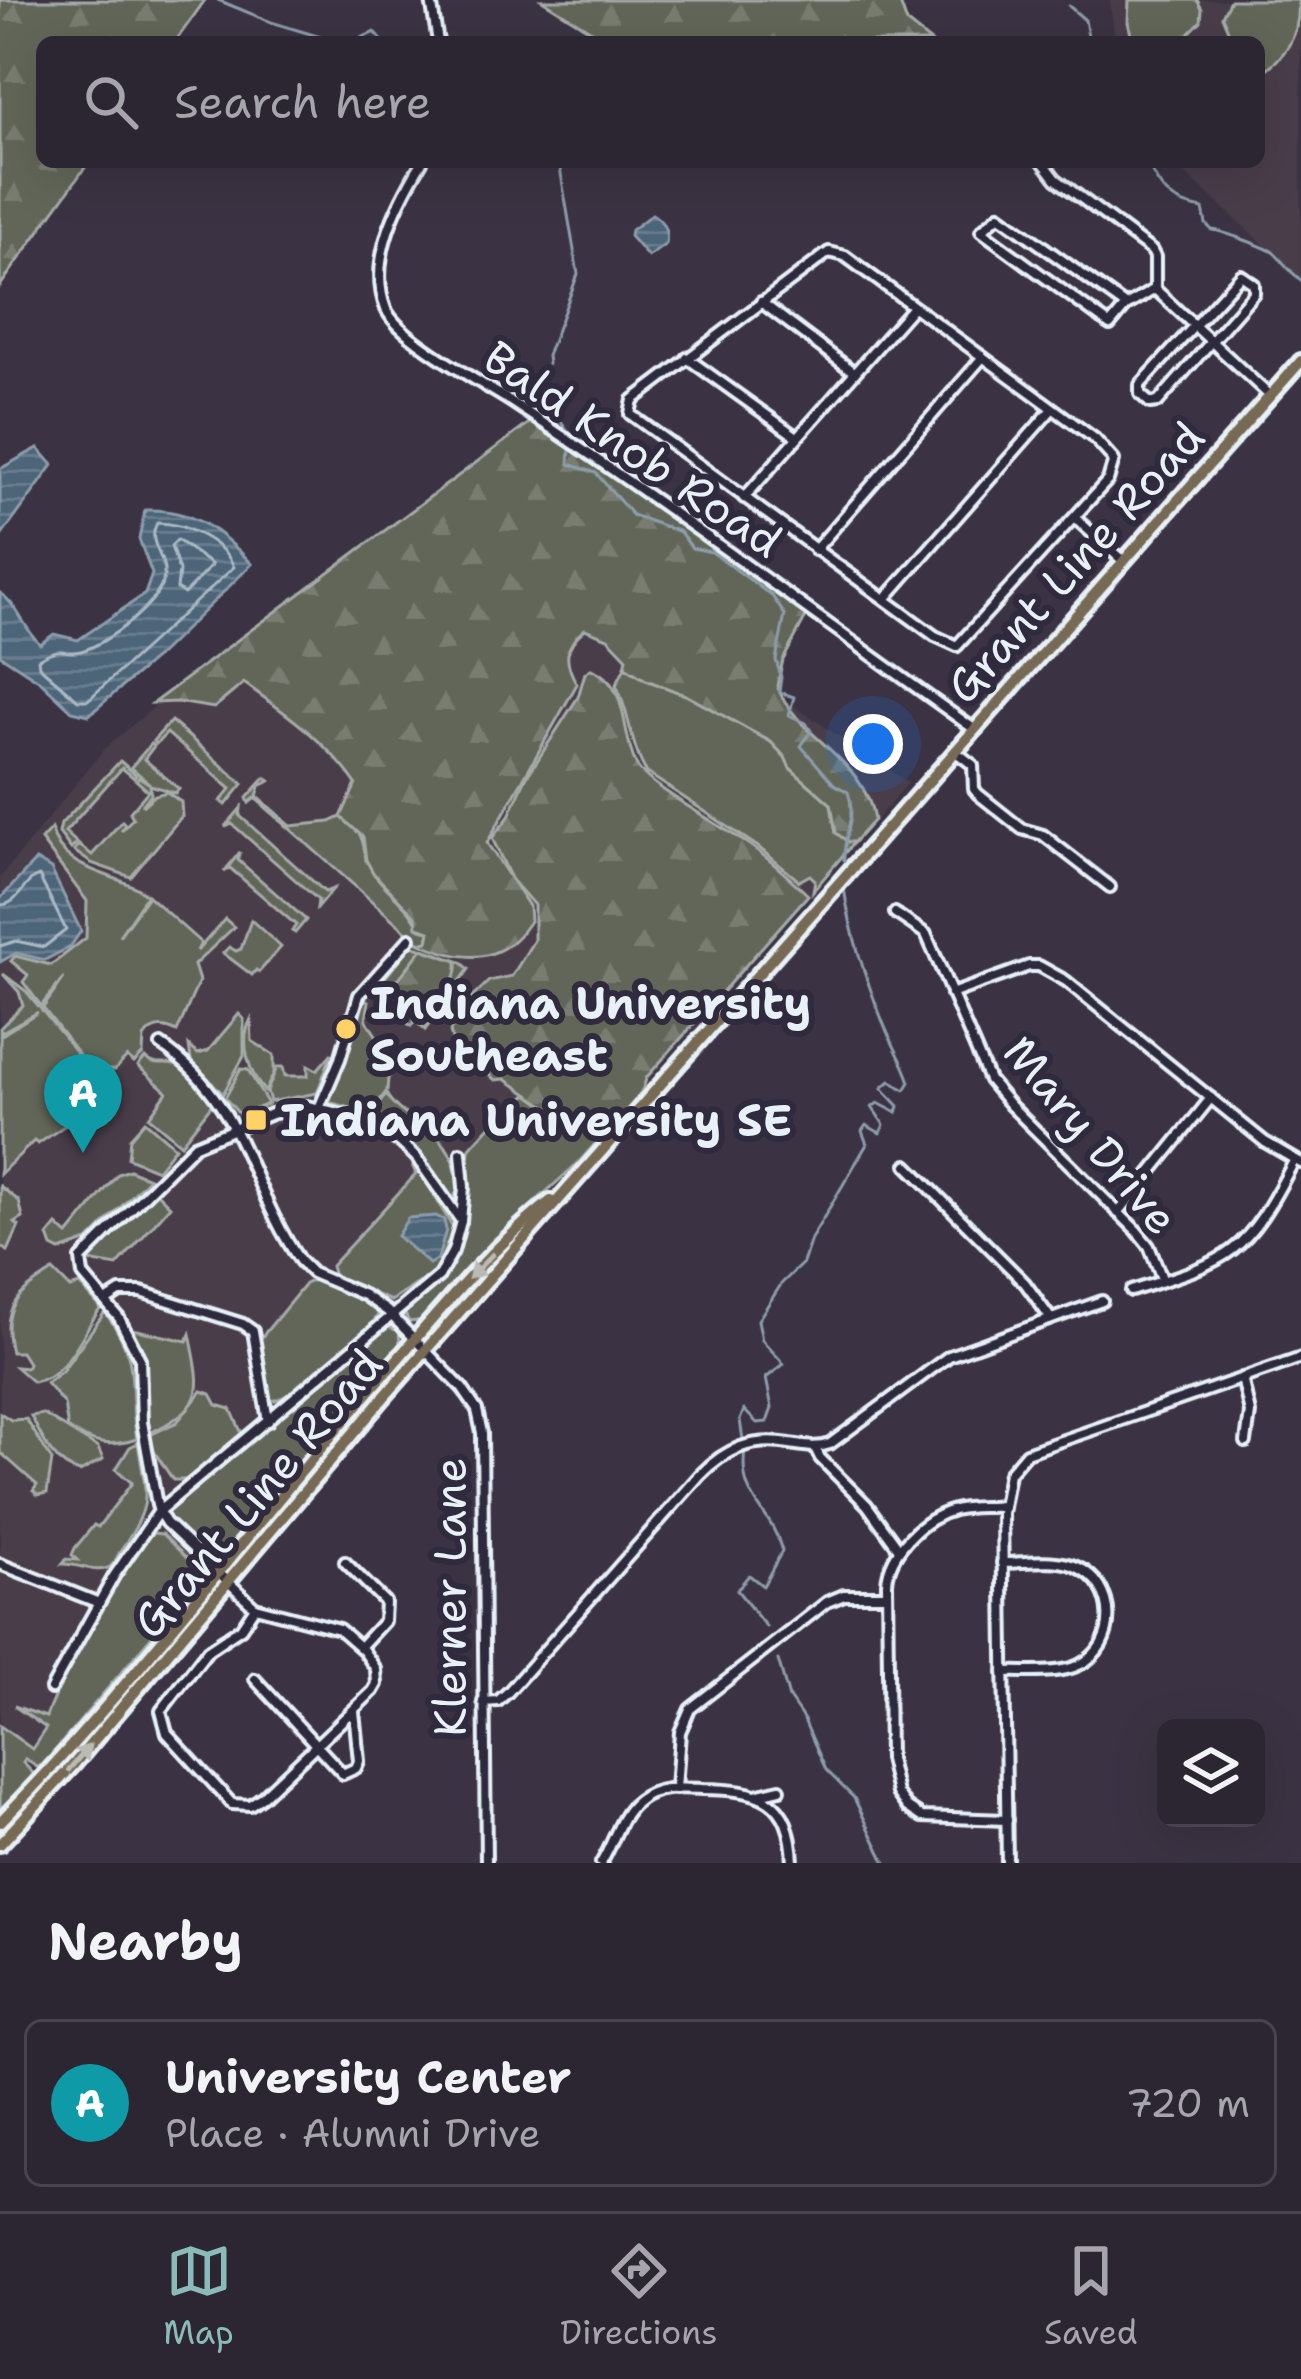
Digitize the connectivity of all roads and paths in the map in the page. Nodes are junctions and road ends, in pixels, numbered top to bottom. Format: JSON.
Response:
{"nodes":[{"id":1,"x":431,"y":0,"type":"edge"},
{"id":2,"x":437,"y":36,"type":"edge"},
{"id":3,"x":419,"y":168,"type":"edge"},
{"id":4,"x":1048,"y":168,"type":"edge"},
{"id":5,"x":1155,"y":289,"type":"junction"},
{"id":6,"x":761,"y":302,"type":"junction"},
{"id":7,"x":1126,"y":306,"type":"junction"},
{"id":8,"x":913,"y":307,"type":"junction"},
{"id":9,"x":1192,"y":326,"type":"junction"},
{"id":10,"x":1211,"y":343,"type":"junction"},
{"id":11,"x":983,"y":357,"type":"junction"},
{"id":12,"x":687,"y":358,"type":"junction"},
{"id":13,"x":1301,"y":361,"type":"edge"},
{"id":14,"x":854,"y":372,"type":"junction"},
{"id":15,"x":1270,"y":396,"type":"junction"},
{"id":16,"x":1052,"y":409,"type":"junction"},
{"id":17,"x":797,"y":437,"type":"junction"},
{"id":18,"x":744,"y":498,"type":"junction"},
{"id":19,"x":1075,"y":518,"type":"junction"},
{"id":20,"x":815,"y":550,"type":"junction"},
{"id":21,"x":1123,"y":560,"type":"junction"},
{"id":22,"x":885,"y":599,"type":"junction"},
{"id":23,"x":974,"y":729,"type":"junction"},
{"id":24,"x":955,"y":751,"type":"junction"},
{"id":25,"x":1110,"y":886,"type":"dead end"},
{"id":26,"x":896,"y":913,"type":"dead end"},
{"id":27,"x":410,"y":938,"type":"dead end"},
{"id":28,"x":951,"y":994,"type":"junction"},
{"id":29,"x":161,"y":1046,"type":"dead end"},
{"id":30,"x":1211,"y":1098,"type":"junction"},
{"id":31,"x":319,"y":1108,"type":"junction"},
{"id":32,"x":235,"y":1130,"type":"junction"},
{"id":33,"x":460,"y":1153,"type":"dead end"},
{"id":34,"x":1298,"y":1162,"type":"edge"},
{"id":35,"x":907,"y":1165,"type":"dead end"},
{"id":36,"x":568,"y":1187,"type":"junction"},
{"id":37,"x":1118,"y":1213,"type":"junction"},
{"id":38,"x":461,"y":1221,"type":"junction"},
{"id":39,"x":1163,"y":1281,"type":"junction"},
{"id":40,"x":1131,"y":1291,"type":"dead end"},
{"id":41,"x":106,"y":1301,"type":"junction"},
{"id":42,"x":1102,"y":1301,"type":"dead end"},
{"id":43,"x":392,"y":1316,"type":"junction"},
{"id":44,"x":1051,"y":1319,"type":"junction"},
{"id":45,"x":414,"y":1340,"type":"junction"},
{"id":46,"x":426,"y":1350,"type":"junction"},
{"id":47,"x":1301,"y":1358,"type":"edge"},
{"id":48,"x":1242,"y":1378,"type":"junction"},
{"id":49,"x":268,"y":1421,"type":"junction"},
{"id":50,"x":1246,"y":1442,"type":"dead end"},
{"id":51,"x":815,"y":1448,"type":"junction"},
{"id":52,"x":1002,"y":1506,"type":"junction"},
{"id":53,"x":159,"y":1510,"type":"junction"},
{"id":54,"x":899,"y":1549,"type":"junction"},
{"id":55,"x":345,"y":1562,"type":"dead end"},
{"id":56,"x":1003,"y":1563,"type":"junction"},
{"id":57,"x":0,"y":1564,"type":"edge"},
{"id":58,"x":218,"y":1571,"type":"junction"},
{"id":59,"x":227,"y":1584,"type":"junction"},
{"id":60,"x":887,"y":1594,"type":"junction"},
{"id":61,"x":99,"y":1603,"type":"junction"},
{"id":62,"x":255,"y":1606,"type":"junction"},
{"id":63,"x":361,"y":1647,"type":"junction"},
{"id":64,"x":1004,"y":1672,"type":"junction"},
{"id":65,"x":255,"y":1679,"type":"dead end"},
{"id":66,"x":53,"y":1687,"type":"dead end"},
{"id":67,"x":483,"y":1702,"type":"junction"},
{"id":68,"x":354,"y":1709,"type":"junction"},
{"id":69,"x":318,"y":1744,"type":"junction"},
{"id":70,"x":676,"y":1789,"type":"junction"},
{"id":71,"x":780,"y":1789,"type":"dead end"},
{"id":72,"x":758,"y":1794,"type":"junction"},
{"id":73,"x":1006,"y":1820,"type":"junction"},
{"id":74,"x":0,"y":1822,"type":"edge"},
{"id":75,"x":0,"y":1844,"type":"edge"},
{"id":76,"x":486,"y":1863,"type":"edge"},
{"id":77,"x":601,"y":1863,"type":"edge"},
{"id":78,"x":794,"y":1863,"type":"edge"},
{"id":79,"x":1007,"y":1863,"type":"edge"}],
"edges":[{"from":1,"to":2,"type":"street"},
{"from":3,"to":23,"type":"street","name":"Bald Knob Road"},
{"from":4,"to":5,"type":"street"},
{"from":5,"to":7,"type":"street"},
{"from":5,"to":9,"type":"street"},
{"from":6,"to":8,"type":"street"},
{"from":6,"to":12,"type":"street"},
{"from":6,"to":14,"type":"street"},
{"from":7,"to":7,"type":"street"},
{"from":8,"to":11,"type":"street"},
{"from":8,"to":14,"type":"street"},
{"from":9,"to":10,"type":"street"},
{"from":9,"to":10,"type":"street"},
{"from":9,"to":10,"type":"street"},
{"from":10,"to":15,"type":"street"},
{"from":11,"to":16,"type":"street"},
{"from":11,"to":20,"type":"street"},
{"from":12,"to":17,"type":"street"},
{"from":12,"to":18,"type":"street"},
{"from":13,"to":15,"type":"main road","name":"Grant Line Road"},
{"from":14,"to":17,"type":"street"},
{"from":15,"to":21,"type":"main road","name":"Grant Line Road"},
{"from":16,"to":19,"type":"street"},
{"from":16,"to":22,"type":"street"},
{"from":17,"to":18,"type":"street"},
{"from":18,"to":20,"type":"street"},
{"from":19,"to":21,"type":"street"},
{"from":19,"to":22,"type":"street"},
{"from":20,"to":22,"type":"street"},
{"from":21,"to":23,"type":"main road","name":"Grant Line Road"},
{"from":23,"to":24,"type":"main road","name":"Grant Line Road"},
{"from":24,"to":25,"type":"street"},
{"from":24,"to":36,"type":"main road","name":"Grant Line Road"},
{"from":26,"to":28,"type":"street","name":"Mary Drive"},
{"from":27,"to":31,"type":"street"},
{"from":28,"to":30,"type":"street"},
{"from":28,"to":37,"type":"street","name":"Mary Drive"},
{"from":29,"to":32,"type":"street","name":"Klerner Lane"},
{"from":30,"to":34,"type":"street"},
{"from":30,"to":37,"type":"street"},
{"from":31,"to":32,"type":"street"},
{"from":31,"to":38,"type":"street"},
{"from":32,"to":41,"type":"street"},
{"from":32,"to":43,"type":"street","name":"Klerner Lane"},
{"from":33,"to":38,"type":"street"},
{"from":34,"to":39,"type":"street"},
{"from":35,"to":44,"type":"street"},
{"from":36,"to":45,"type":"main road","name":"Grant Line Road","one_way":true},
{"from":36,"to":46,"type":"main road","name":"Grant Line Road"},
{"from":37,"to":39,"type":"street","name":"Mary Drive"},
{"from":38,"to":43,"type":"street"},
{"from":39,"to":40,"type":"street"},
{"from":41,"to":49,"type":"street"},
{"from":41,"to":53,"type":"street"},
{"from":42,"to":44,"type":"street"},
{"from":43,"to":45,"type":"street","name":"Klerner Lane"},
{"from":43,"to":49,"type":"street"},
{"from":44,"to":51,"type":"street"},
{"from":45,"to":46,"type":"street","name":"Klerner Lane"},
{"from":45,"to":58,"type":"main road","name":"Grant Line Road"},
{"from":46,"to":59,"type":"main road","name":"Grant Line Road"},
{"from":46,"to":67,"type":"street","name":"Klerner Lane"},
{"from":47,"to":48,"type":"street"},
{"from":48,"to":50,"type":"street"},
{"from":48,"to":52,"type":"street"},
{"from":49,"to":53,"type":"street"},
{"from":51,"to":54,"type":"street"},
{"from":51,"to":67,"type":"street"},
{"from":52,"to":54,"type":"street"},
{"from":52,"to":56,"type":"street"},
{"from":53,"to":58,"type":"street"},
{"from":53,"to":61,"type":"street"},
{"from":54,"to":60,"type":"street"},
{"from":55,"to":63,"type":"street"},
{"from":56,"to":64,"type":"street"},
{"from":56,"to":64,"type":"street"},
{"from":57,"to":61,"type":"street"},
{"from":58,"to":59,"type":"street"},
{"from":58,"to":74,"type":"main road","name":"Grant Line Road"},
{"from":59,"to":62,"type":"street"},
{"from":75,"to":59,"type":"main road","name":"Grant Line Road","one_way":true},
{"from":60,"to":70,"type":"street"},
{"from":60,"to":73,"type":"street"},
{"from":61,"to":66,"type":"street"},
{"from":62,"to":63,"type":"street"},
{"from":62,"to":69,"type":"street"},
{"from":63,"to":68,"type":"street"},
{"from":64,"to":73,"type":"street"},
{"from":65,"to":69,"type":"street"},
{"from":67,"to":76,"type":"street","name":"Klerner Lane"},
{"from":68,"to":69,"type":"street"},
{"from":68,"to":69,"type":"street"},
{"from":70,"to":72,"type":"street"},
{"from":70,"to":77,"type":"street"},
{"from":71,"to":72,"type":"street"},
{"from":72,"to":78,"type":"street"},
{"from":73,"to":79,"type":"street"}]}
